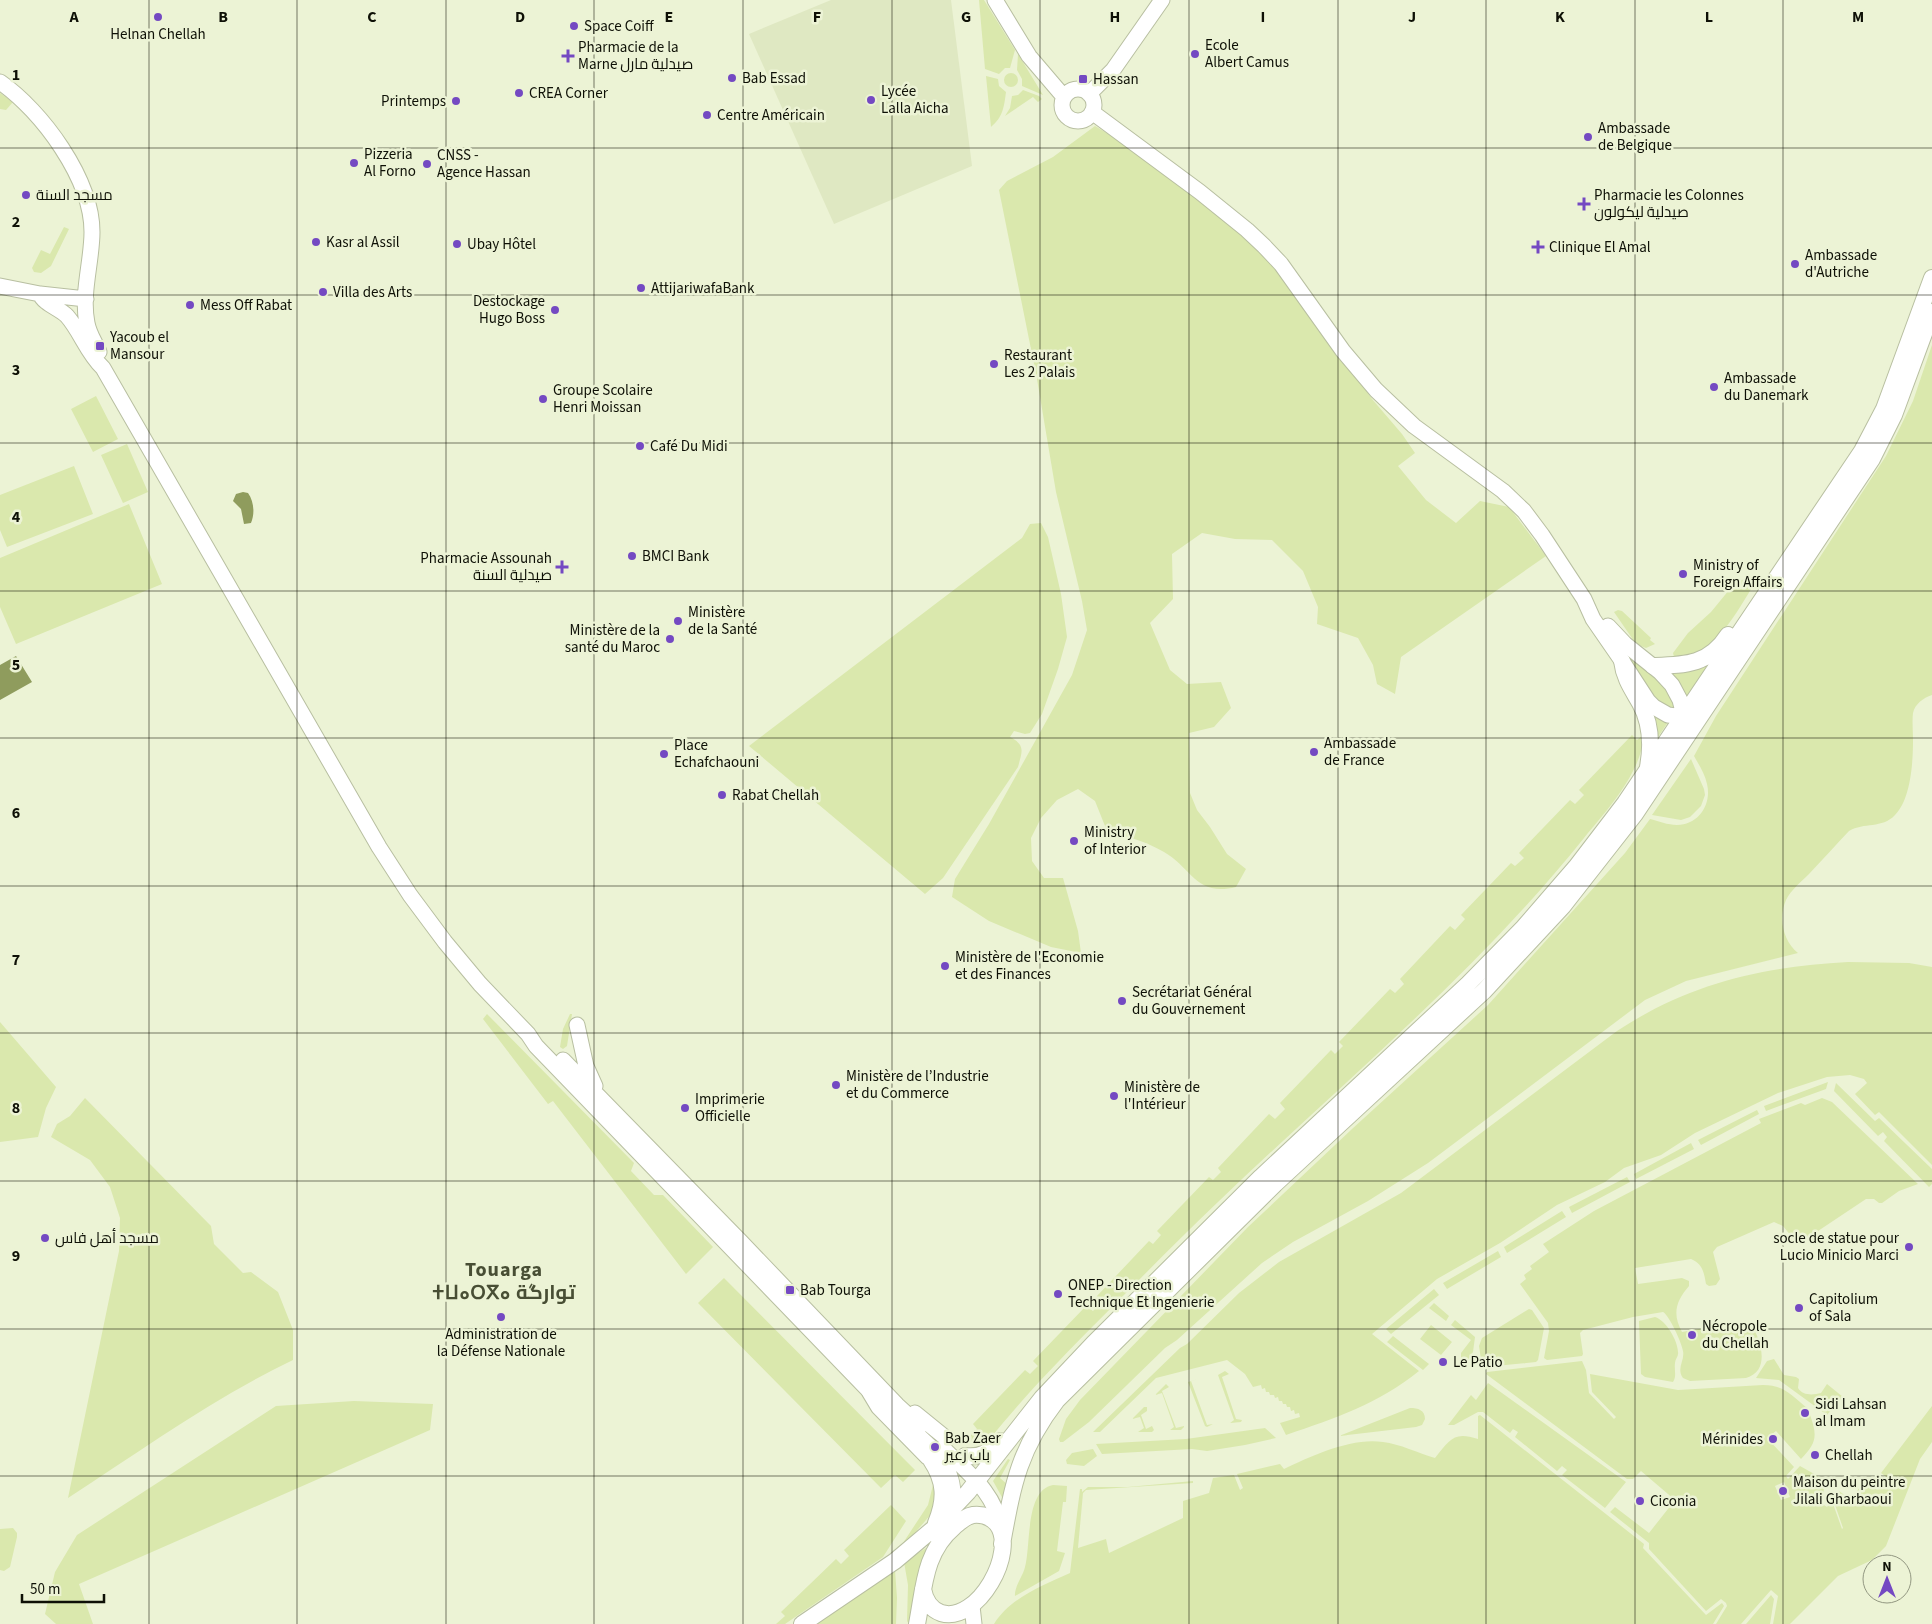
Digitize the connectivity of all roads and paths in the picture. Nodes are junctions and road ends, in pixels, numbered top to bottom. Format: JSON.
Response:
{"nodes":[{"id":1,"x":994,"y":0,"type":"edge"},
{"id":2,"x":1162,"y":0,"type":"edge"},
{"id":3,"x":0,"y":82,"type":"edge"},
{"id":4,"x":1089,"y":94,"type":"junction"},
{"id":5,"x":1064,"y":97,"type":"junction"},
{"id":6,"x":1092,"y":112,"type":"junction"},
{"id":7,"x":1932,"y":278,"type":"edge"},
{"id":8,"x":0,"y":286,"type":"edge"},
{"id":9,"x":40,"y":294,"type":"junction"},
{"id":10,"x":86,"y":299,"type":"junction"},
{"id":11,"x":1932,"y":312,"type":"edge"},
{"id":12,"x":103,"y":368,"type":"junction"},
{"id":13,"x":1775,"y":580,"type":"junction"},
{"id":14,"x":1584,"y":599,"type":"junction"},
{"id":15,"x":1622,"y":661,"type":"junction"},
{"id":16,"x":1653,"y":666,"type":"junction"},
{"id":17,"x":1692,"y":718,"type":"junction"},
{"id":18,"x":1648,"y":770,"type":"junction"},
{"id":19,"x":577,"y":1026,"type":"dead end"},
{"id":20,"x":528,"y":1034,"type":"junction"},
{"id":21,"x":600,"y":1097,"type":"junction"},
{"id":22,"x":737,"y":1246,"type":"junction"},
{"id":23,"x":870,"y":1392,"type":"joint"},
{"id":24,"x":1018,"y":1428,"type":"junction"},
{"id":25,"x":939,"y":1449,"type":"junction"},
{"id":26,"x":965,"y":1456,"type":"junction"},
{"id":27,"x":982,"y":1481,"type":"junction"},
{"id":28,"x":950,"y":1512,"type":"junction"},
{"id":29,"x":934,"y":1529,"type":"junction"},
{"id":30,"x":950,"y":1530,"type":"junction"},
{"id":31,"x":1003,"y":1532,"type":"junction"},
{"id":32,"x":935,"y":1548,"type":"junction"},
{"id":33,"x":923,"y":1589,"type":"junction"},
{"id":34,"x":954,"y":1618,"type":"edge"},
{"id":35,"x":802,"y":1624,"type":"edge"},
{"id":36,"x":917,"y":1624,"type":"edge"}],
"edges":[{"from":1,"to":5,"type":"main road"},
{"from":2,"to":4,"type":"main road"},
{"from":3,"to":10,"type":"main road"},
{"from":4,"to":5,"type":"main road"},
{"from":4,"to":6,"type":"main road"},
{"from":5,"to":6,"type":"main road"},
{"from":6,"to":14,"type":"main road"},
{"from":7,"to":13,"type":"main road"},
{"from":8,"to":9,"type":"main road"},
{"from":9,"to":10,"type":"main road"},
{"from":9,"to":12,"type":"main road"},
{"from":10,"to":12,"type":"main road"},
{"from":11,"to":17,"type":"main road"},
{"from":12,"to":20,"type":"main road"},
{"from":13,"to":16,"type":"main road"},
{"from":13,"to":17,"type":"main road"},
{"from":14,"to":15,"type":"main road"},
{"from":14,"to":16,"type":"main road"},
{"from":15,"to":17,"type":"main road"},
{"from":15,"to":18,"type":"main road"},
{"from":16,"to":17,"type":"main road"},
{"from":17,"to":18,"type":"main road"},
{"from":17,"to":31,"type":"main road"},
{"from":18,"to":24,"type":"main road"},
{"from":19,"to":21,"type":"main road"},
{"from":20,"to":21,"type":"main road"},
{"from":20,"to":22,"type":"main road"},
{"from":21,"to":22,"type":"main road"},
{"from":22,"to":23,"type":"main road"},
{"from":22,"to":25,"type":"main road"},
{"from":23,"to":25,"type":"main road"},
{"from":24,"to":26,"type":"main road"},
{"from":24,"to":27,"type":"main road"},
{"from":25,"to":26,"type":"main road"},
{"from":25,"to":27,"type":"main road"},
{"from":25,"to":28,"type":"main road"},
{"from":25,"to":29,"type":"main road"},
{"from":26,"to":27,"type":"main road"},
{"from":27,"to":28,"type":"main road"},
{"from":27,"to":30,"type":"main road"},
{"from":27,"to":31,"type":"main road"},
{"from":28,"to":29,"type":"main road"},
{"from":28,"to":32,"type":"main road"},
{"from":29,"to":35,"type":"main road"},
{"from":30,"to":31,"type":"main road"},
{"from":30,"to":32,"type":"main road"},
{"from":31,"to":34,"type":"main road"},
{"from":32,"to":33,"type":"main road"},
{"from":33,"to":34,"type":"main road"},
{"from":33,"to":36,"type":"main road"}]}
